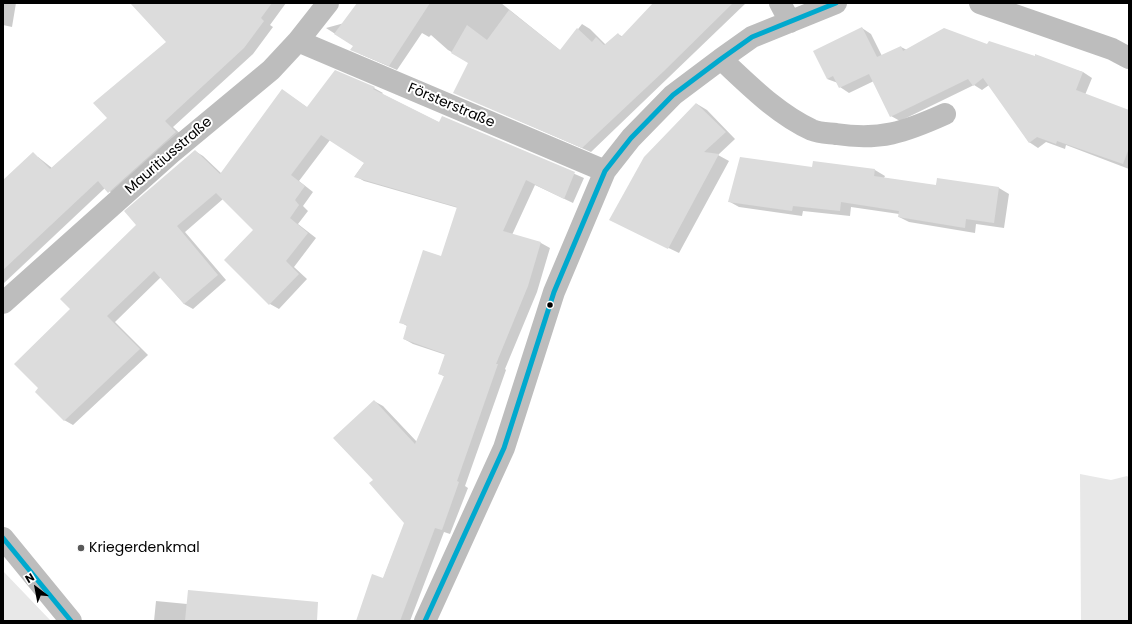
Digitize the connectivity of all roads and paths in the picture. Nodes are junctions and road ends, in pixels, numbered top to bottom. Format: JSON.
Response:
{"nodes":[{"id":1,"x":328,"y":3,"type":"edge"},
{"id":2,"x":780,"y":3,"type":"edge"},
{"id":3,"x":836,"y":3,"type":"edge"},
{"id":4,"x":980,"y":3,"type":"edge"},
{"id":5,"x":790,"y":22,"type":"junction"},
{"id":6,"x":298,"y":41,"type":"junction"},
{"id":7,"x":1129,"y":58,"type":"edge"},
{"id":8,"x":721,"y":59,"type":"junction"},
{"id":9,"x":945,"y":114,"type":"dead end"},
{"id":10,"x":605,"y":172,"type":"junction"},
{"id":11,"x":3,"y":303,"type":"edge"},
{"id":12,"x":3,"y":538,"type":"edge"},
{"id":13,"x":71,"y":621,"type":"edge"},
{"id":14,"x":425,"y":621,"type":"edge"}],
"edges":[{"from":1,"to":6,"type":"street","name":"Mauritiusstraße"},
{"from":2,"to":5,"type":"street"},
{"from":3,"to":5,"type":"street"},
{"from":4,"to":7,"type":"street"},
{"from":5,"to":8,"type":"street"},
{"from":6,"to":10,"type":"street","name":"Försterstraße"},
{"from":6,"to":11,"type":"street","name":"Mauritiusstraße"},
{"from":8,"to":9,"type":"street"},
{"from":8,"to":10,"type":"street"},
{"from":10,"to":14,"type":"street"},
{"from":12,"to":13,"type":"street"}]}
